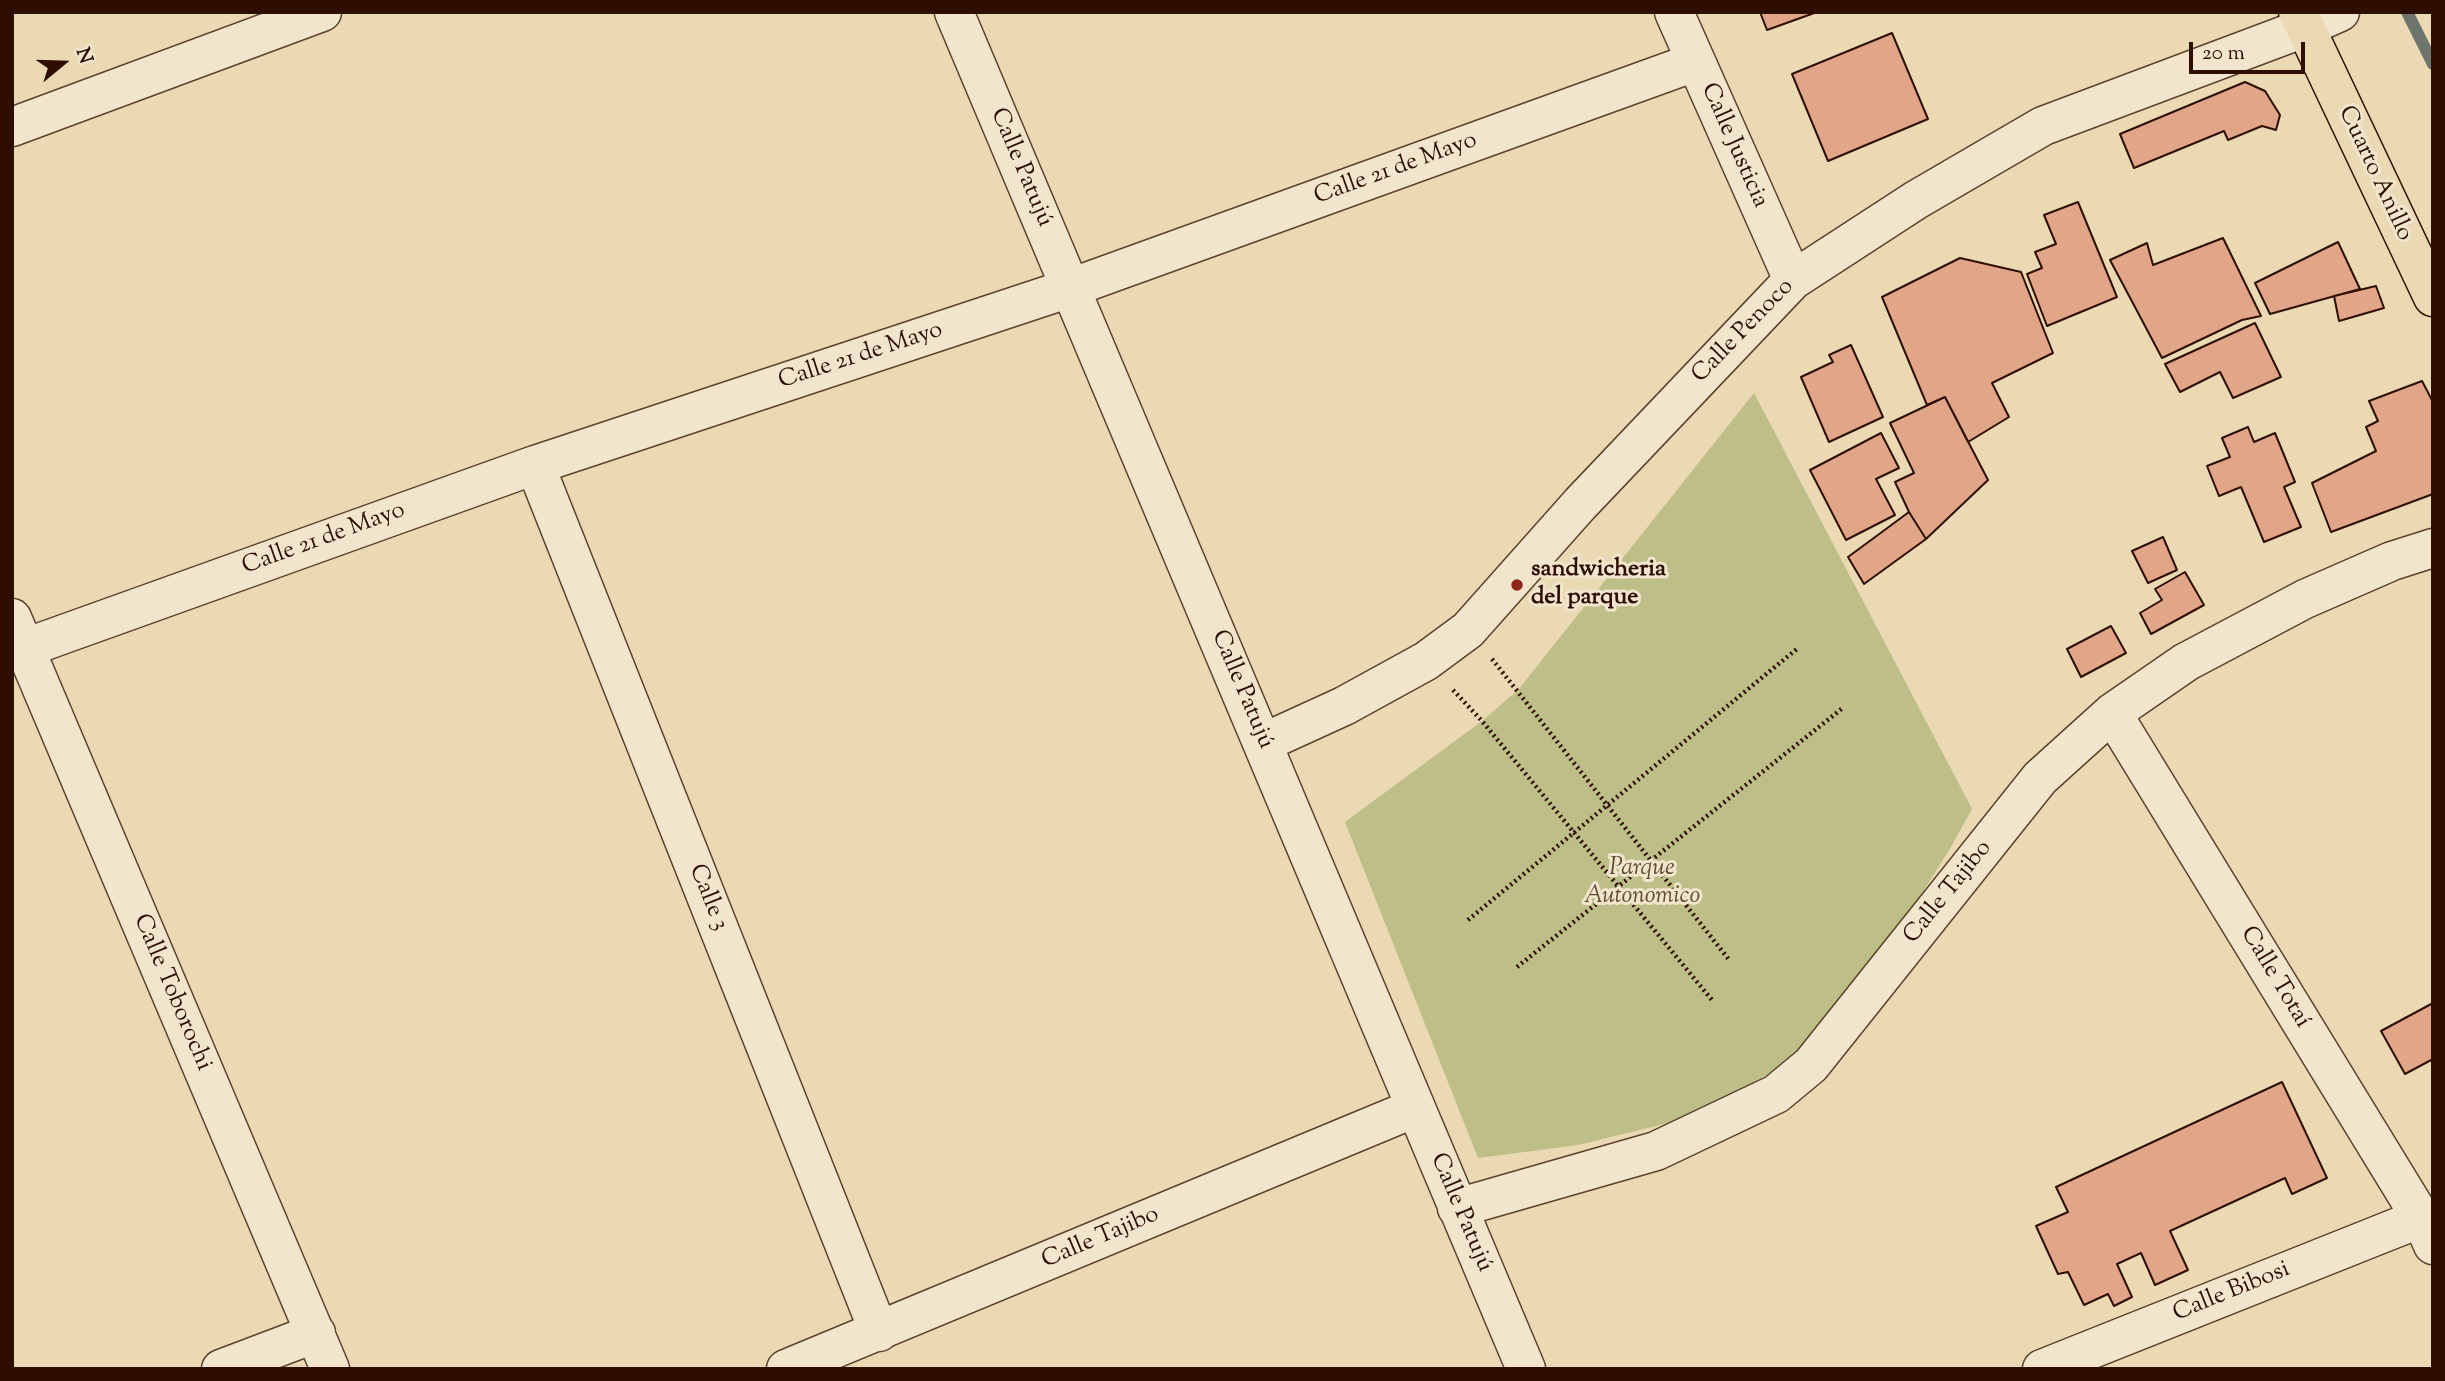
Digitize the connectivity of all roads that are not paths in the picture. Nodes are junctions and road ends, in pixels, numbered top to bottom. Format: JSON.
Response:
{"nodes":[{"id":1,"x":322,"y":12,"type":"edge"},
{"id":2,"x":954,"y":12,"type":"edge"},
{"id":3,"x":1674,"y":12,"type":"edge"},
{"id":4,"x":2340,"y":12,"type":"edge"},
{"id":5,"x":2301,"y":20,"type":"edge"},
{"id":6,"x":1695,"y":62,"type":"junction"},
{"id":7,"x":12,"y":127,"type":"edge"},
{"id":8,"x":1793,"y":280,"type":"junction"},
{"id":9,"x":1070,"y":288,"type":"junction"},
{"id":10,"x":2433,"y":297,"type":"edge"},
{"id":11,"x":535,"y":465,"type":"junction"},
{"id":12,"x":2433,"y":548,"type":"edge"},
{"id":13,"x":18,"y":633,"type":"edge"},
{"id":14,"x":2112,"y":713,"type":"junction"},
{"id":15,"x":1263,"y":743,"type":"junction"},
{"id":16,"x":1415,"y":1108,"type":"junction"},
{"id":17,"x":1457,"y":1208,"type":"junction"},
{"id":18,"x":2427,"y":1231,"type":"edge"},
{"id":19,"x":879,"y":1332,"type":"junction"},
{"id":20,"x":316,"y":1333,"type":"junction"},
{"id":21,"x":221,"y":1369,"type":"edge"},
{"id":22,"x":330,"y":1369,"type":"edge"},
{"id":23,"x":786,"y":1369,"type":"edge"},
{"id":24,"x":1525,"y":1369,"type":"edge"},
{"id":25,"x":2042,"y":1369,"type":"edge"}],
"edges":[{"from":1,"to":7,"type":"street"},
{"from":2,"to":9,"type":"street","name":"Calle Patujú"},
{"from":3,"to":6,"type":"street","name":"Calle Justicia"},
{"from":4,"to":5,"type":"street","name":"Calle Penoco"},
{"from":5,"to":8,"type":"street","name":"Calle Penoco"},
{"from":5,"to":10,"type":"highway","name":"Cuarto Anillo"},
{"from":6,"to":8,"type":"street","name":"Calle Justicia"},
{"from":6,"to":9,"type":"street","name":"Calle 21 de Mayo"},
{"from":8,"to":15,"type":"street","name":"Calle Penoco"},
{"from":9,"to":11,"type":"street","name":"Calle 21 de Mayo"},
{"from":9,"to":15,"type":"street","name":"Calle Patujú"},
{"from":11,"to":13,"type":"street","name":"Calle 21 de Mayo"},
{"from":11,"to":19,"type":"street","name":"Calle 3"},
{"from":12,"to":14,"type":"street","name":"Calle Tajibo"},
{"from":13,"to":20,"type":"street","name":"Calle Toborochi"},
{"from":14,"to":17,"type":"street","name":"Calle Tajibo"},
{"from":14,"to":18,"type":"street","name":"Calle Totaí"},
{"from":15,"to":16,"type":"street","name":"Calle Patujú"},
{"from":16,"to":17,"type":"street","name":"Calle Patujú"},
{"from":16,"to":19,"type":"street","name":"Calle Tajibo"},
{"from":17,"to":24,"type":"street","name":"Calle Patujú"},
{"from":18,"to":25,"type":"street","name":"Calle Bibosi"},
{"from":19,"to":23,"type":"street","name":"Calle Tajibo"},
{"from":20,"to":21,"type":"street"},
{"from":20,"to":22,"type":"street","name":"Calle Toborochi"}]}
